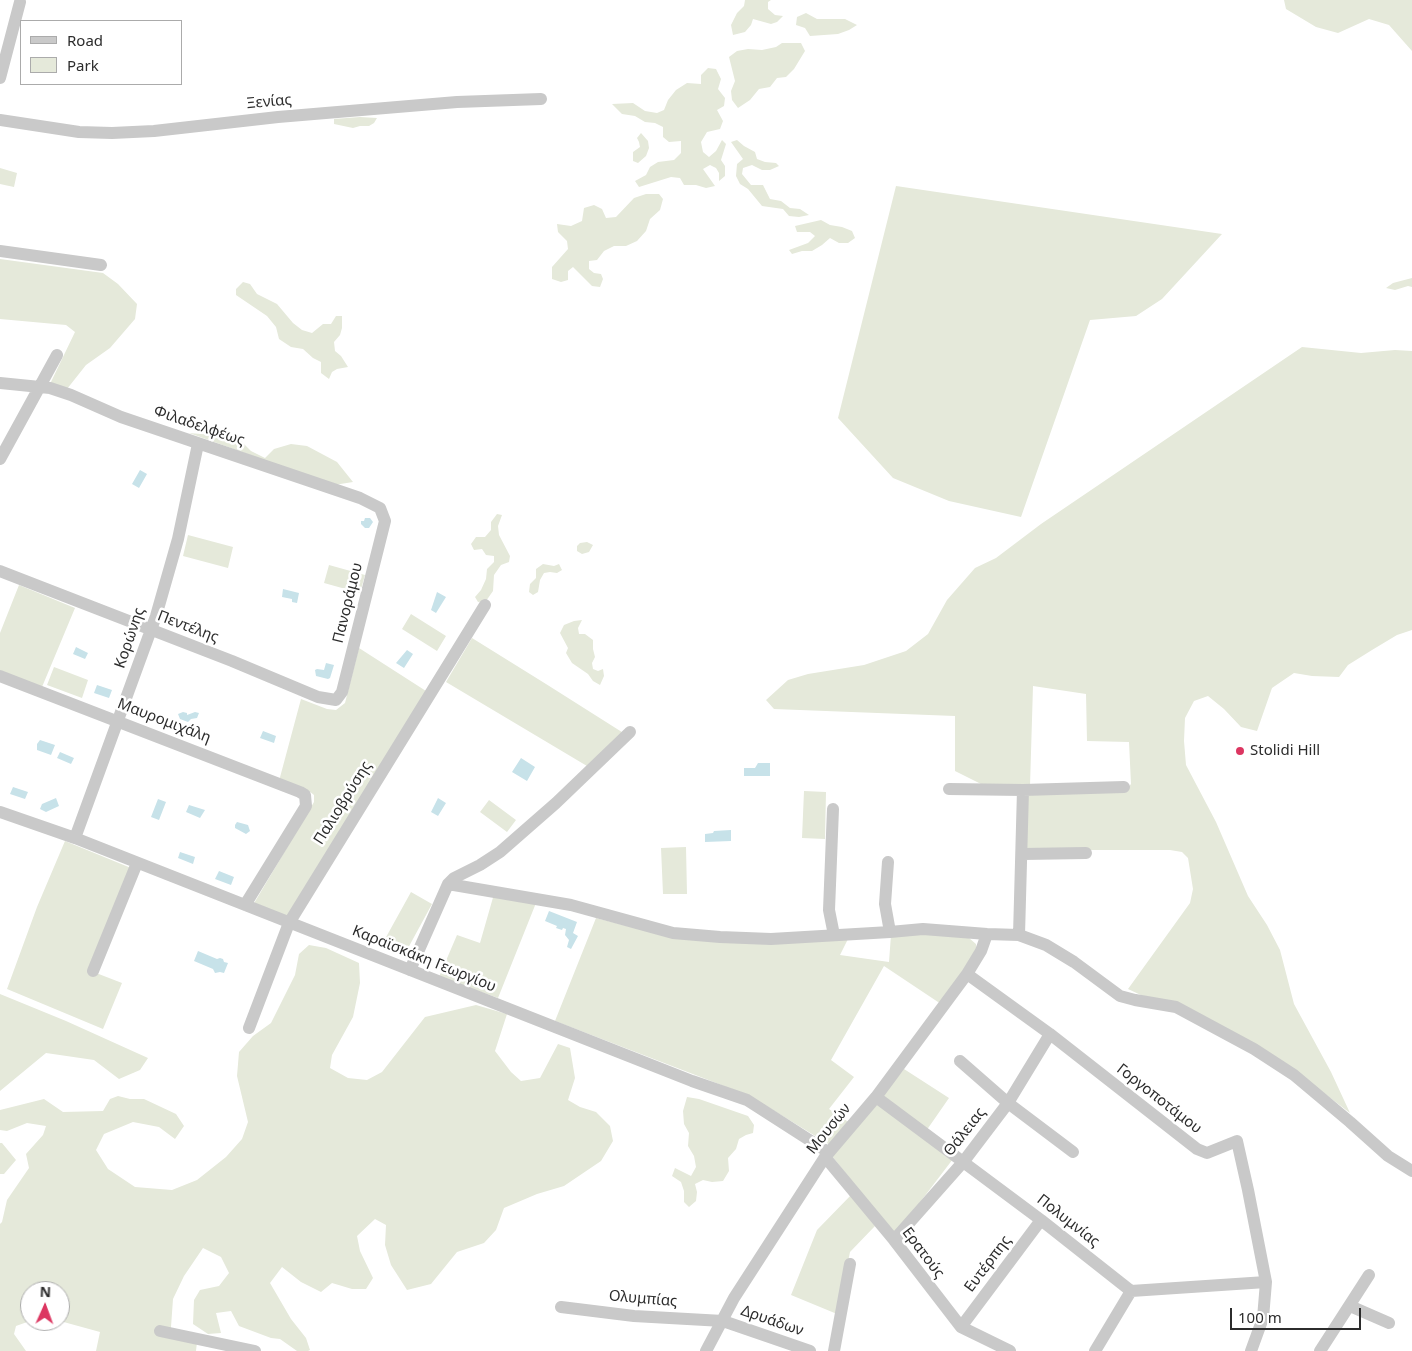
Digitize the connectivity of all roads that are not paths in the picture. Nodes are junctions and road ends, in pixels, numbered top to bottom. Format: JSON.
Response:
{"nodes":[{"id":1,"x":20,"y":2,"type":"dead end"},
{"id":2,"x":0,"y":78,"type":"edge"},
{"id":3,"x":541,"y":100,"type":"dead end"},
{"id":4,"x":0,"y":120,"type":"edge"},
{"id":5,"x":0,"y":252,"type":"edge"},
{"id":6,"x":101,"y":265,"type":"dead end"},
{"id":7,"x":56,"y":355,"type":"dead end"},
{"id":8,"x":0,"y":383,"type":"edge"},
{"id":9,"x":40,"y":387,"type":"junction"},
{"id":10,"x":198,"y":444,"type":"junction"},
{"id":11,"x":0,"y":459,"type":"edge"},
{"id":12,"x":382,"y":512,"type":"joint"},
{"id":13,"x":0,"y":571,"type":"edge"},
{"id":14,"x":485,"y":605,"type":"dead end"},
{"id":15,"x":152,"y":630,"type":"junction"},
{"id":16,"x":0,"y":676,"type":"edge"},
{"id":17,"x":336,"y":700,"type":"joint"},
{"id":18,"x":118,"y":721,"type":"junction"},
{"id":19,"x":630,"y":732,"type":"dead end"},
{"id":20,"x":1124,"y":787,"type":"dead end"},
{"id":21,"x":949,"y":789,"type":"dead end"},
{"id":22,"x":1023,"y":790,"type":"junction"},
{"id":23,"x":833,"y":809,"type":"dead end"},
{"id":24,"x":0,"y":812,"type":"edge"},
{"id":25,"x":75,"y":838,"type":"junction"},
{"id":26,"x":1086,"y":853,"type":"dead end"},
{"id":27,"x":1022,"y":854,"type":"junction"},
{"id":28,"x":888,"y":862,"type":"dead end"},
{"id":29,"x":137,"y":864,"type":"junction"},
{"id":30,"x":448,"y":884,"type":"junction"},
{"id":31,"x":245,"y":906,"type":"junction"},
{"id":32,"x":289,"y":923,"type":"junction"},
{"id":33,"x":890,"y":932,"type":"junction"},
{"id":34,"x":986,"y":934,"type":"junction"},
{"id":35,"x":1019,"y":934,"type":"junction"},
{"id":36,"x":834,"y":935,"type":"junction"},
{"id":37,"x":410,"y":970,"type":"junction"},
{"id":38,"x":93,"y":972,"type":"dead end"},
{"id":39,"x":967,"y":974,"type":"junction"},
{"id":40,"x":249,"y":1028,"type":"dead end"},
{"id":41,"x":1050,"y":1034,"type":"junction"},
{"id":42,"x":960,"y":1061,"type":"dead end"},
{"id":43,"x":876,"y":1097,"type":"junction"},
{"id":44,"x":1008,"y":1102,"type":"junction"},
{"id":45,"x":1073,"y":1152,"type":"dead end"},
{"id":46,"x":827,"y":1155,"type":"junction"},
{"id":47,"x":964,"y":1161,"type":"junction"},
{"id":48,"x":1412,"y":1171,"type":"edge"},
{"id":49,"x":1042,"y":1220,"type":"junction"},
{"id":50,"x":894,"y":1240,"type":"junction"},
{"id":51,"x":850,"y":1264,"type":"dead end"},
{"id":52,"x":1369,"y":1275,"type":"dead end"},
{"id":53,"x":1266,"y":1282,"type":"junction"},
{"id":54,"x":1131,"y":1292,"type":"junction"},
{"id":55,"x":1350,"y":1306,"type":"junction"},
{"id":56,"x":561,"y":1307,"type":"dead end"},
{"id":57,"x":723,"y":1321,"type":"junction"},
{"id":58,"x":1389,"y":1323,"type":"dead end"},
{"id":59,"x":961,"y":1327,"type":"junction"},
{"id":60,"x":160,"y":1331,"type":"dead end"},
{"id":61,"x":255,"y":1351,"type":"edge"},
{"id":62,"x":706,"y":1351,"type":"edge"},
{"id":63,"x":810,"y":1351,"type":"edge"},
{"id":64,"x":834,"y":1351,"type":"edge"},
{"id":65,"x":1010,"y":1351,"type":"edge"},
{"id":66,"x":1095,"y":1351,"type":"edge"},
{"id":67,"x":1251,"y":1351,"type":"edge"},
{"id":68,"x":1320,"y":1351,"type":"edge"}],
"edges":[{"from":1,"to":2,"type":"street"},
{"from":3,"to":4,"type":"street","name":"Ξενίας"},
{"from":5,"to":6,"type":"street"},
{"from":7,"to":9,"type":"street"},
{"from":8,"to":9,"type":"street","name":"Φιλαδελφέως"},
{"from":9,"to":10,"type":"street","name":"Φιλαδελφέως"},
{"from":9,"to":11,"type":"street"},
{"from":10,"to":12,"type":"street","name":"Φιλαδελφέως"},
{"from":10,"to":15,"type":"street","name":"Κορώνης"},
{"from":12,"to":17,"type":"street","name":"Πανοράμου"},
{"from":13,"to":15,"type":"street","name":"Πεντέλης"},
{"from":14,"to":32,"type":"street","name":"Παλιοβρύσης"},
{"from":15,"to":17,"type":"street","name":"Πεντέλης"},
{"from":15,"to":18,"type":"street","name":"Κορώνης"},
{"from":16,"to":18,"type":"street","name":"Μαυρομιχάλη"},
{"from":18,"to":25,"type":"street","name":"Κορώνης"},
{"from":18,"to":31,"type":"street","name":"Μαυρομιχάλη"},
{"from":19,"to":30,"type":"street"},
{"from":20,"to":22,"type":"street"},
{"from":21,"to":22,"type":"street"},
{"from":22,"to":27,"type":"street"},
{"from":23,"to":36,"type":"street"},
{"from":24,"to":25,"type":"street","name":"Καραϊσκάκη Γεωργίου"},
{"from":25,"to":29,"type":"street","name":"Καραϊσκάκη Γεωργίου"},
{"from":26,"to":27,"type":"street"},
{"from":27,"to":35,"type":"street"},
{"from":28,"to":33,"type":"street"},
{"from":29,"to":31,"type":"street","name":"Καραϊσκάκη Γεωργίου"},
{"from":29,"to":38,"type":"street"},
{"from":30,"to":36,"type":"street"},
{"from":30,"to":37,"type":"street"},
{"from":31,"to":32,"type":"street","name":"Καραϊσκάκη Γεωργίου"},
{"from":32,"to":37,"type":"street","name":"Καραϊσκάκη Γεωργίου"},
{"from":32,"to":40,"type":"street","name":"Παλιοβρύσης"},
{"from":33,"to":34,"type":"street"},
{"from":33,"to":36,"type":"street"},
{"from":34,"to":35,"type":"street"},
{"from":34,"to":39,"type":"street","name":"Μουσών"},
{"from":35,"to":48,"type":"street"},
{"from":37,"to":46,"type":"street","name":"Καραϊσκάκη Γεωργίου"},
{"from":39,"to":41,"type":"street","name":"Γοργοποτάμου"},
{"from":39,"to":43,"type":"street","name":"Μουσών"},
{"from":41,"to":44,"type":"street","name":"Θάλειας"},
{"from":41,"to":53,"type":"street","name":"Γοργοποτάμου"},
{"from":42,"to":44,"type":"street"},
{"from":43,"to":46,"type":"street","name":"Μουσών"},
{"from":43,"to":47,"type":"street","name":"Πολυμνίας"},
{"from":44,"to":45,"type":"street"},
{"from":44,"to":47,"type":"street","name":"Θάλειας"},
{"from":46,"to":50,"type":"street","name":"Ερατούς"},
{"from":46,"to":57,"type":"street","name":"Μουσών"},
{"from":47,"to":49,"type":"street","name":"Πολυμνίας"},
{"from":47,"to":50,"type":"street","name":"Θάλειας"},
{"from":49,"to":54,"type":"street","name":"Πολυμνίας"},
{"from":49,"to":59,"type":"street","name":"Ευτέρπης"},
{"from":50,"to":59,"type":"street","name":"Ερατούς"},
{"from":51,"to":64,"type":"street"},
{"from":52,"to":55,"type":"street"},
{"from":53,"to":54,"type":"street"},
{"from":53,"to":67,"type":"street","name":"Γοργοποτάμου"},
{"from":54,"to":66,"type":"street"},
{"from":55,"to":58,"type":"street"},
{"from":55,"to":68,"type":"street"},
{"from":56,"to":57,"type":"street","name":"Ολυμπίας"},
{"from":57,"to":62,"type":"street","name":"Μουσών"},
{"from":57,"to":63,"type":"street","name":"Δρυάδων"},
{"from":59,"to":65,"type":"street","name":"Ερατούς"},
{"from":60,"to":61,"type":"street"}]}
